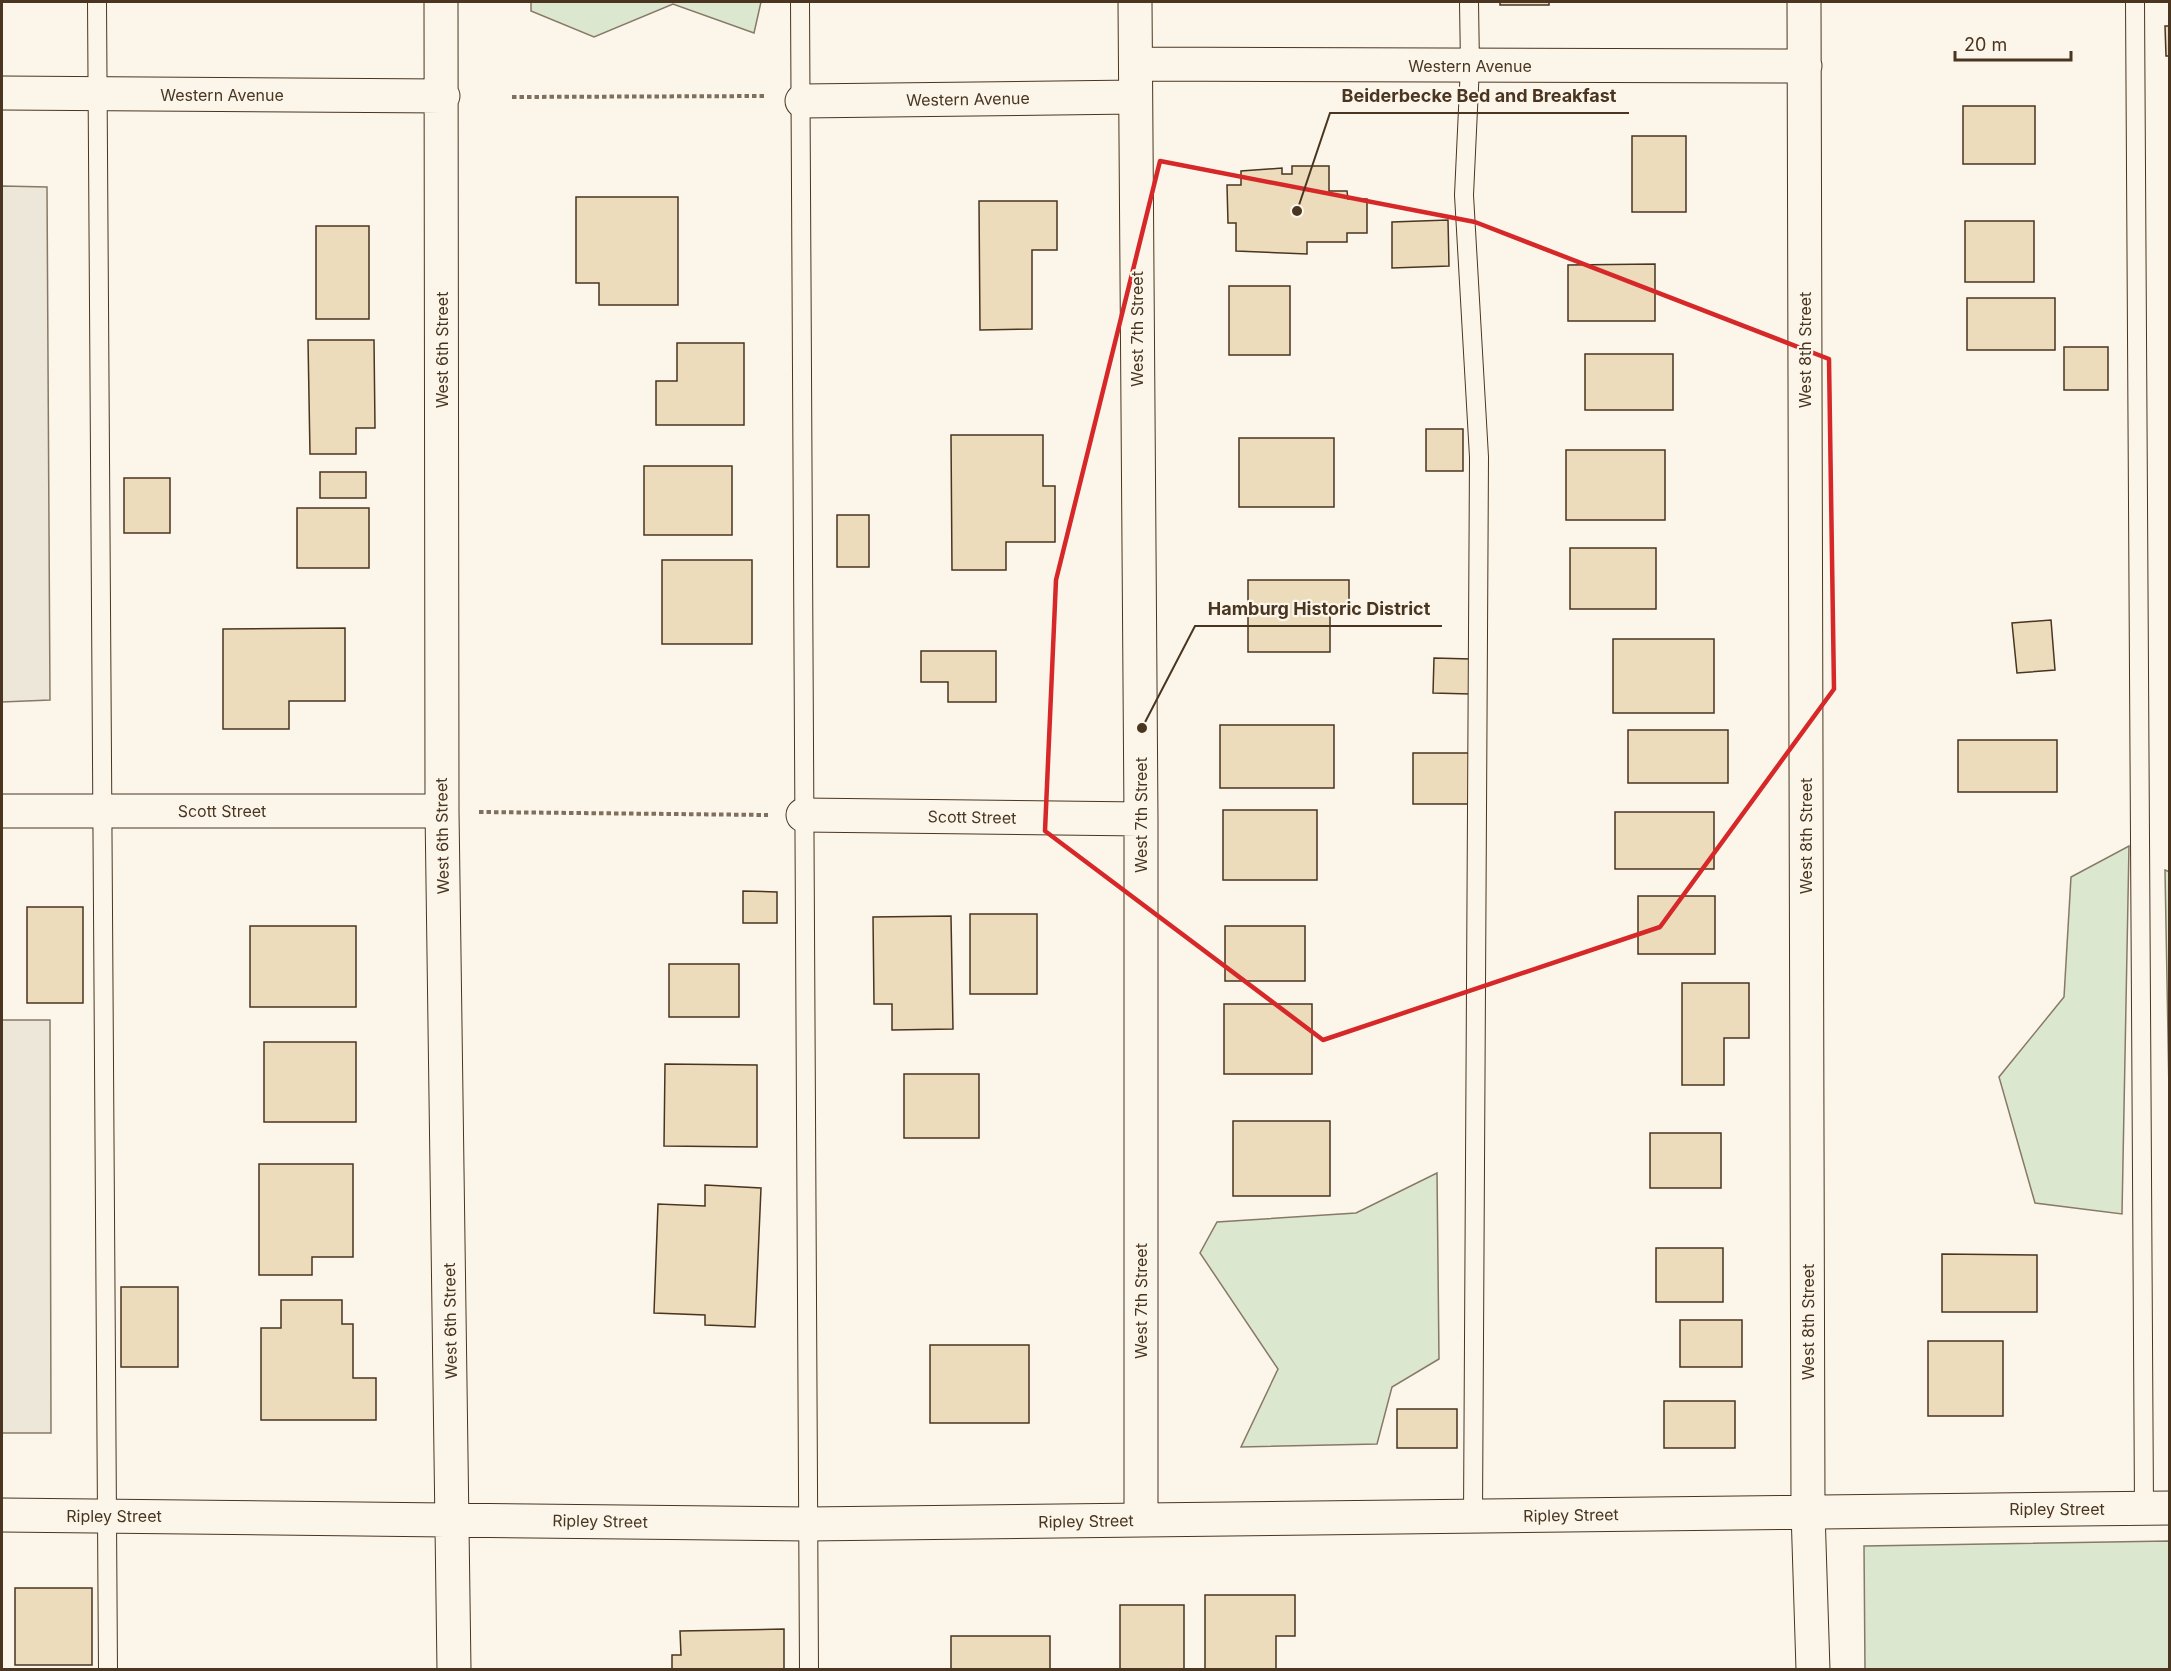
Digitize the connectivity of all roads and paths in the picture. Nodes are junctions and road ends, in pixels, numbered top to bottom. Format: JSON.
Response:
{"nodes":[{"id":1,"x":97,"y":2,"type":"edge"},
{"id":2,"x":441,"y":2,"type":"edge"},
{"id":3,"x":800,"y":2,"type":"edge"},
{"id":4,"x":1135,"y":2,"type":"edge"},
{"id":5,"x":1469,"y":2,"type":"edge"},
{"id":6,"x":1804,"y":2,"type":"edge"},
{"id":7,"x":2135,"y":2,"type":"edge"},
{"id":8,"x":1136,"y":64,"type":"junction"},
{"id":9,"x":1470,"y":66,"type":"junction"},
{"id":10,"x":1805,"y":66,"type":"junction"},
{"id":11,"x":2,"y":93,"type":"edge"},
{"id":12,"x":98,"y":94,"type":"junction"},
{"id":13,"x":443,"y":96,"type":"junction"},
{"id":14,"x":512,"y":97,"type":"dead end"},
{"id":15,"x":1135,"y":97,"type":"junction"},
{"id":16,"x":802,"y":101,"type":"junction"},
{"id":17,"x":2,"y":811,"type":"edge"},
{"id":18,"x":101,"y":811,"type":"junction"},
{"id":19,"x":442,"y":811,"type":"junction"},
{"id":20,"x":803,"y":815,"type":"junction"},
{"id":21,"x":1141,"y":819,"type":"junction"},
{"id":22,"x":2157,"y":1508,"type":"edge"},
{"id":23,"x":1808,"y":1511,"type":"junction"},
{"id":24,"x":2,"y":1515,"type":"edge"},
{"id":25,"x":108,"y":1516,"type":"junction"},
{"id":26,"x":1473,"y":1516,"type":"junction"},
{"id":27,"x":453,"y":1519,"type":"junction"},
{"id":28,"x":1141,"y":1520,"type":"junction"},
{"id":29,"x":808,"y":1524,"type":"junction"},
{"id":30,"x":108,"y":1670,"type":"edge"},
{"id":31,"x":454,"y":1670,"type":"edge"},
{"id":32,"x":809,"y":1670,"type":"edge"},
{"id":33,"x":1813,"y":1670,"type":"edge"}],
"edges":[{"from":1,"to":12,"type":"lane"},
{"from":2,"to":13,"type":"street","name":"West 6th Street"},
{"from":3,"to":16,"type":"lane"},
{"from":4,"to":8,"type":"street","name":"West 7th Street"},
{"from":5,"to":9,"type":"lane"},
{"from":6,"to":10,"type":"street","name":"West 8th Street"},
{"from":7,"to":22,"type":"lane"},
{"from":8,"to":9,"type":"street","name":"Western Avenue"},
{"from":8,"to":15,"type":"street","name":"West 7th Street"},
{"from":9,"to":10,"type":"street","name":"Western Avenue"},
{"from":9,"to":26,"type":"lane"},
{"from":10,"to":23,"type":"street","name":"West 8th Street"},
{"from":11,"to":12,"type":"street","name":"Western Avenue"},
{"from":12,"to":13,"type":"street","name":"Western Avenue"},
{"from":12,"to":18,"type":"lane"},
{"from":13,"to":19,"type":"street","name":"West 6th Street"},
{"from":14,"to":16,"type":"path"},
{"from":15,"to":16,"type":"street","name":"Western Avenue"},
{"from":15,"to":21,"type":"street","name":"West 7th Street"},
{"from":16,"to":20,"type":"lane"},
{"from":17,"to":18,"type":"street","name":"Scott Street"},
{"from":18,"to":19,"type":"street","name":"Scott Street"},
{"from":18,"to":25,"type":"lane"},
{"from":19,"to":20,"type":"path"},
{"from":19,"to":27,"type":"street","name":"West 6th Street"},
{"from":20,"to":21,"type":"street","name":"Scott Street"},
{"from":20,"to":29,"type":"lane"},
{"from":21,"to":28,"type":"street","name":"West 7th Street"},
{"from":22,"to":23,"type":"street","name":"Ripley Street"},
{"from":23,"to":26,"type":"street","name":"Ripley Street"},
{"from":23,"to":33,"type":"street","name":"West 8th Street"},
{"from":24,"to":25,"type":"street","name":"Ripley Street"},
{"from":25,"to":27,"type":"street","name":"Ripley Street"},
{"from":25,"to":30,"type":"lane"},
{"from":26,"to":28,"type":"street","name":"Ripley Street"},
{"from":27,"to":29,"type":"street","name":"Ripley Street"},
{"from":27,"to":31,"type":"street","name":"West 6th Street"},
{"from":28,"to":29,"type":"street","name":"Ripley Street"},
{"from":29,"to":32,"type":"lane"}]}
